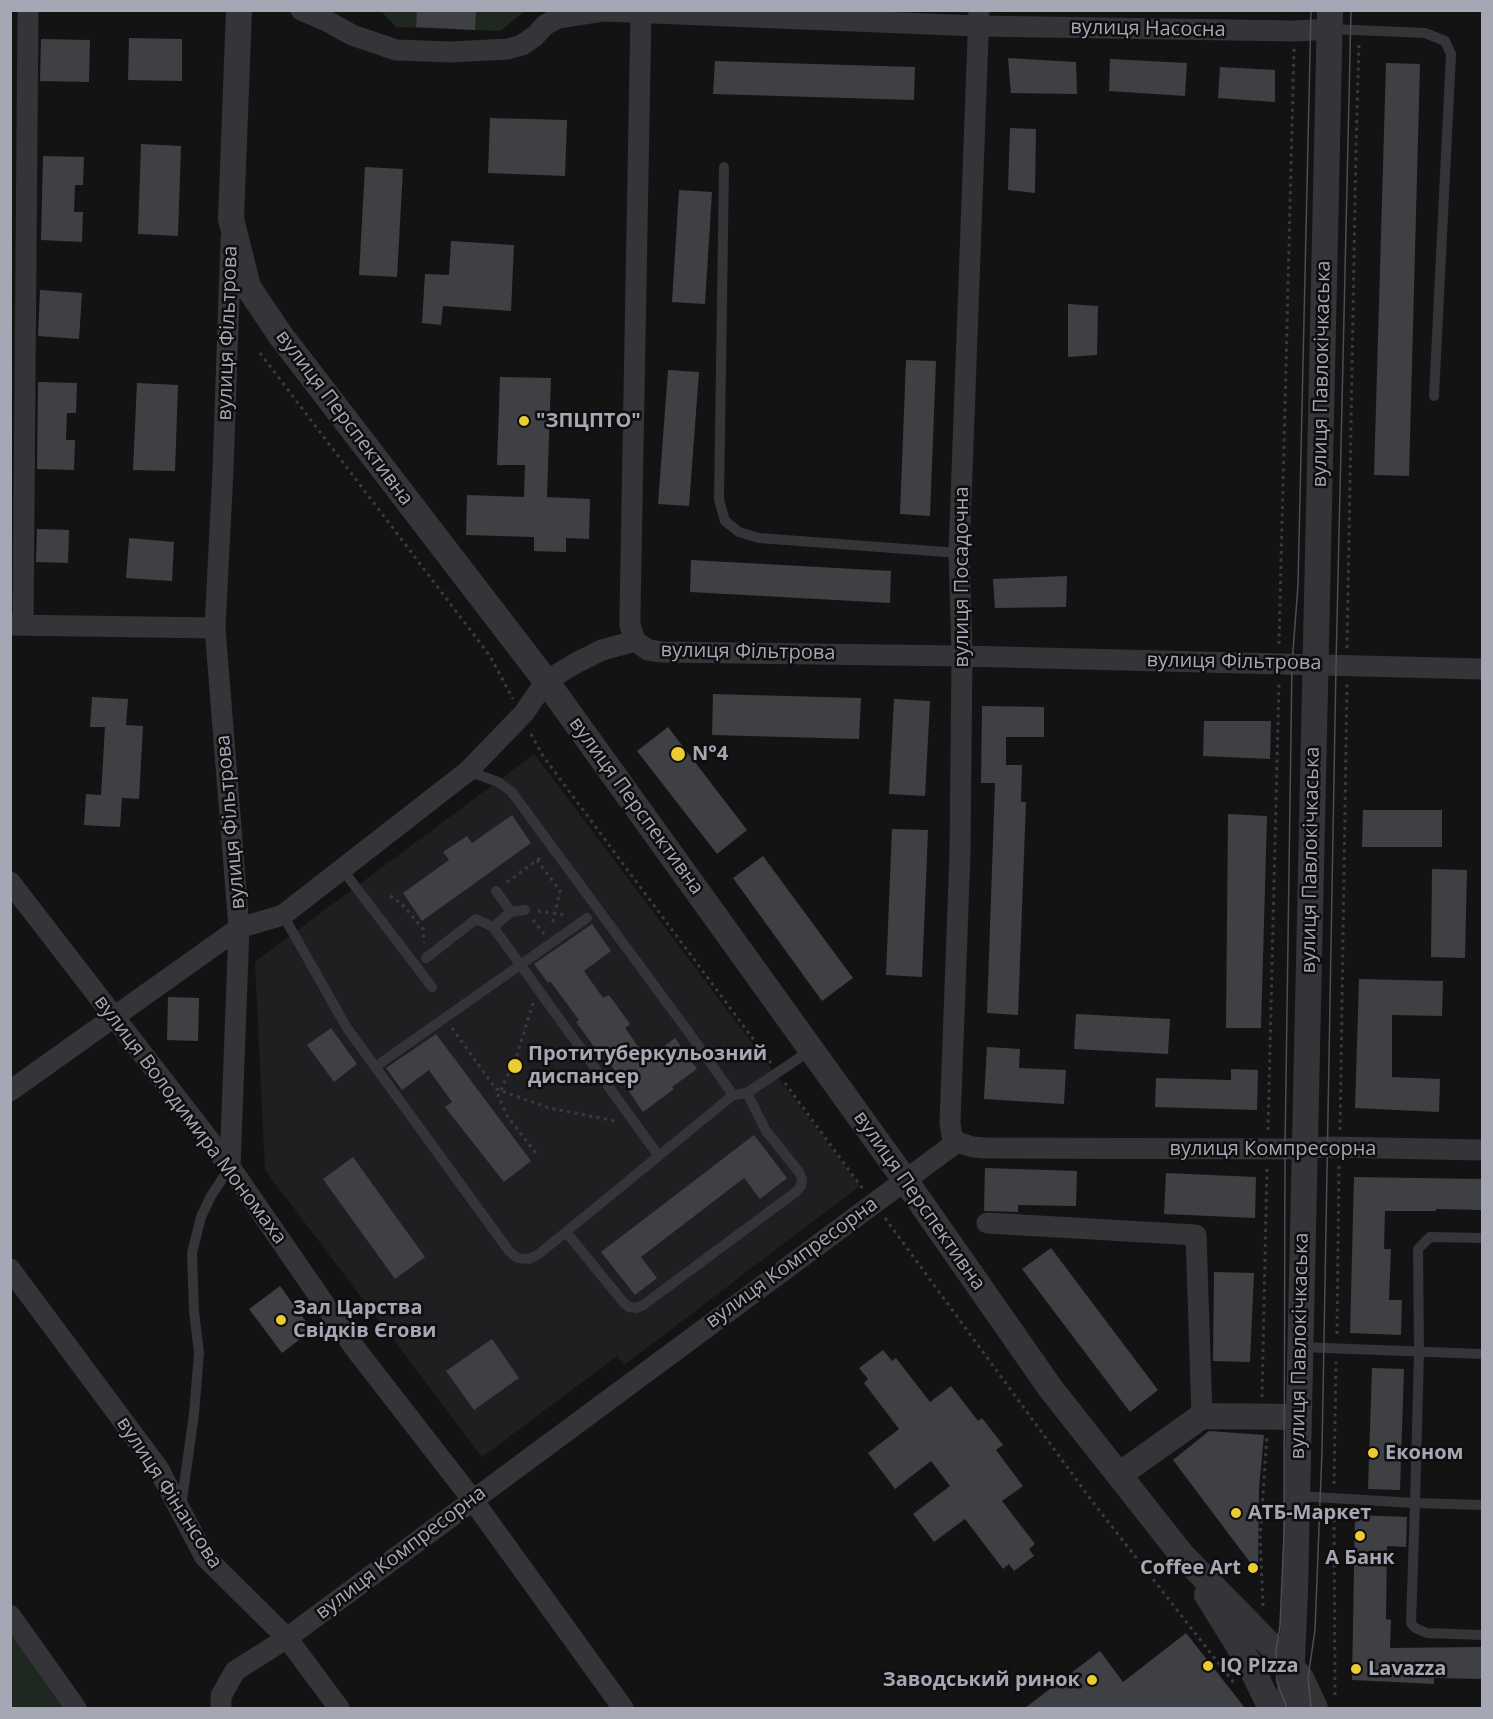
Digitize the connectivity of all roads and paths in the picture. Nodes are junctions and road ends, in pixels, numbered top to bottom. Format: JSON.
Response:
{"nodes":[{"id":1,"x":28,"y":10,"type":"edge"},
{"id":2,"x":239,"y":10,"type":"edge"},
{"id":3,"x":301,"y":10,"type":"edge"},
{"id":4,"x":641,"y":12,"type":"edge"},
{"id":5,"x":979,"y":18,"type":"edge"},
{"id":6,"x":1330,"y":20,"type":"edge"},
{"id":7,"x":1295,"y":31,"type":"junction"},
{"id":8,"x":1360,"y":31,"type":"junction"},
{"id":9,"x":724,"y":167,"type":"dead end"},
{"id":10,"x":231,"y":219,"type":"junction"},
{"id":11,"x":260,"y":353,"type":"dead end"},
{"id":12,"x":1434,"y":396,"type":"dead end"},
{"id":13,"x":959,"y":553,"type":"junction"},
{"id":14,"x":17,"y":625,"type":"edge"},
{"id":15,"x":215,"y":628,"type":"junction"},
{"id":16,"x":636,"y":641,"type":"junction"},
{"id":17,"x":962,"y":656,"type":"junction"},
{"id":18,"x":1279,"y":664,"type":"junction"},
{"id":19,"x":1316,"y":664,"type":"junction"},
{"id":20,"x":1347,"y":666,"type":"junction"},
{"id":21,"x":1482,"y":669,"type":"edge"},
{"id":22,"x":546,"y":681,"type":"junction"},
{"id":23,"x":521,"y":715,"type":"junction"},
{"id":24,"x":468,"y":771,"type":"junction"},
{"id":25,"x":1345,"y":794,"type":"dead end"},
{"id":26,"x":552,"y":848,"type":"junction"},
{"id":27,"x":537,"y":861,"type":"junction"},
{"id":28,"x":342,"y":870,"type":"junction"},
{"id":29,"x":10,"y":882,"type":"edge"},
{"id":30,"x":496,"y":891,"type":"joint"},
{"id":31,"x":525,"y":910,"type":"junction"},
{"id":32,"x":512,"y":912,"type":"junction"},
{"id":33,"x":554,"y":914,"type":"junction"},
{"id":34,"x":283,"y":915,"type":"junction"},
{"id":35,"x":587,"y":918,"type":"joint"},
{"id":36,"x":493,"y":927,"type":"junction"},
{"id":37,"x":239,"y":928,"type":"junction"},
{"id":38,"x":426,"y":958,"type":"dead end"},
{"id":39,"x":520,"y":965,"type":"junction"},
{"id":40,"x":432,"y":987,"type":"dead end"},
{"id":41,"x":537,"y":988,"type":"junction"},
{"id":42,"x":114,"y":1018,"type":"junction"},
{"id":43,"x":812,"y":1050,"type":"junction"},
{"id":44,"x":375,"y":1067,"type":"junction"},
{"id":45,"x":777,"y":1073,"type":"junction"},
{"id":46,"x":10,"y":1091,"type":"edge"},
{"id":47,"x":500,"y":1091,"type":"junction"},
{"id":48,"x":747,"y":1093,"type":"junction"},
{"id":49,"x":733,"y":1095,"type":"junction"},
{"id":50,"x":631,"y":1119,"type":"junction"},
{"id":51,"x":957,"y":1142,"type":"junction"},
{"id":52,"x":1304,"y":1148,"type":"junction"},
{"id":53,"x":1267,"y":1149,"type":"junction"},
{"id":54,"x":1482,"y":1150,"type":"edge"},
{"id":55,"x":658,"y":1155,"type":"junction"},
{"id":56,"x":538,"y":1156,"type":"dead end"},
{"id":57,"x":230,"y":1167,"type":"junction"},
{"id":58,"x":905,"y":1180,"type":"junction"},
{"id":59,"x":874,"y":1203,"type":"junction"},
{"id":60,"x":987,"y":1223,"type":"dead end"},
{"id":61,"x":566,"y":1232,"type":"junction"},
{"id":62,"x":1482,"y":1238,"type":"edge"},
{"id":63,"x":10,"y":1269,"type":"edge"},
{"id":64,"x":1300,"y":1347,"type":"junction"},
{"id":65,"x":1419,"y":1352,"type":"junction"},
{"id":66,"x":1482,"y":1354,"type":"edge"},
{"id":67,"x":1202,"y":1416,"type":"junction"},
{"id":68,"x":1266,"y":1417,"type":"junction"},
{"id":69,"x":1298,"y":1417,"type":"junction"},
{"id":70,"x":1119,"y":1475,"type":"junction"},
{"id":71,"x":1297,"y":1496,"type":"junction"},
{"id":72,"x":1334,"y":1498,"type":"junction"},
{"id":73,"x":472,"y":1499,"type":"junction"},
{"id":74,"x":1415,"y":1503,"type":"junction"},
{"id":75,"x":1482,"y":1505,"type":"edge"},
{"id":76,"x":181,"y":1511,"type":"junction"},
{"id":77,"x":1182,"y":1554,"type":"junction"},
{"id":78,"x":1263,"y":1608,"type":"dead end"},
{"id":79,"x":10,"y":1615,"type":"edge"},
{"id":80,"x":1482,"y":1635,"type":"edge"},
{"id":81,"x":287,"y":1638,"type":"junction"},
{"id":82,"x":1291,"y":1666,"type":"junction"},
{"id":83,"x":1238,"y":1689,"type":"dead end"},
{"id":84,"x":1325,"y":1703,"type":"edge"},
{"id":85,"x":76,"y":1708,"type":"edge"},
{"id":86,"x":220,"y":1708,"type":"edge"},
{"id":87,"x":339,"y":1708,"type":"edge"},
{"id":88,"x":623,"y":1708,"type":"edge"},
{"id":89,"x":1271,"y":1708,"type":"edge"},
{"id":90,"x":1288,"y":1708,"type":"edge"}],
"edges":[{"from":1,"to":14,"type":"street"},
{"from":2,"to":10,"type":"street","name":"вулиця Перспективна"},
{"from":3,"to":4,"type":"street","name":"вулиця Насосна"},
{"from":4,"to":5,"type":"street","name":"вулиця Насосна"},
{"from":4,"to":16,"type":"street"},
{"from":5,"to":7,"type":"street","name":"вулиця Насосна"},
{"from":5,"to":13,"type":"street","name":"вулиця Посадочна"},
{"from":6,"to":7,"type":"street","name":"вулиця Насосна"},
{"from":6,"to":8,"type":"lane"},
{"from":6,"to":19,"type":"street","name":"вулиця Павлокічкаська"},
{"from":7,"to":18,"type":"path"},
{"from":8,"to":12,"type":"lane"},
{"from":8,"to":20,"type":"path"},
{"from":9,"to":13,"type":"lane"},
{"from":10,"to":15,"type":"street","name":"вулиця Фільтрова"},
{"from":10,"to":22,"type":"street","name":"вулиця Перспективна"},
{"from":11,"to":23,"type":"path"},
{"from":13,"to":17,"type":"street","name":"вулиця Посадочна"},
{"from":14,"to":15,"type":"street"},
{"from":15,"to":37,"type":"street","name":"вулиця Фільтрова"},
{"from":16,"to":17,"type":"street","name":"вулиця Фільтрова"},
{"from":16,"to":22,"type":"street","name":"вулиця Фільтрова"},
{"from":17,"to":18,"type":"street","name":"вулиця Фільтрова"},
{"from":17,"to":51,"type":"street","name":"вулиця Посадочна"},
{"from":18,"to":19,"type":"street","name":"вулиця Фільтрова"},
{"from":18,"to":53,"type":"path"},
{"from":19,"to":20,"type":"street","name":"вулиця Фільтрова"},
{"from":19,"to":52,"type":"street","name":"вулиця Павлокічкаська"},
{"from":20,"to":21,"type":"street","name":"вулиця Фільтрова"},
{"from":20,"to":25,"type":"path"},
{"from":22,"to":23,"type":"street","name":"вулиця Фільтрова"},
{"from":22,"to":43,"type":"street","name":"вулиця Перспективна"},
{"from":23,"to":24,"type":"street","name":"вулиця Фільтрова"},
{"from":23,"to":45,"type":"path"},
{"from":24,"to":26,"type":"lane"},
{"from":24,"to":28,"type":"street","name":"вулиця Фільтрова"},
{"from":26,"to":27,"type":"path"},
{"from":26,"to":49,"type":"lane"},
{"from":27,"to":30,"type":"path"},
{"from":27,"to":33,"type":"path"},
{"from":28,"to":34,"type":"street","name":"вулиця Фільтрова"},
{"from":28,"to":40,"type":"lane"},
{"from":29,"to":42,"type":"street","name":"вулиця Володимира Мономаха"},
{"from":30,"to":32,"type":"lane"},
{"from":31,"to":32,"type":"lane"},
{"from":31,"to":33,"type":"path"},
{"from":31,"to":33,"type":"path"},
{"from":32,"to":36,"type":"lane"},
{"from":33,"to":35,"type":"path"},
{"from":34,"to":37,"type":"street","name":"вулиця Фільтрова"},
{"from":34,"to":44,"type":"lane"},
{"from":35,"to":39,"type":"lane"},
{"from":36,"to":38,"type":"lane"},
{"from":36,"to":39,"type":"lane"},
{"from":37,"to":42,"type":"street"},
{"from":37,"to":57,"type":"street"},
{"from":39,"to":41,"type":"lane"},
{"from":39,"to":44,"type":"lane"},
{"from":41,"to":47,"type":"path"},
{"from":41,"to":50,"type":"lane"},
{"from":42,"to":46,"type":"street"},
{"from":42,"to":57,"type":"street","name":"вулиця Володимира Мономаха"},
{"from":43,"to":45,"type":"lane"},
{"from":43,"to":58,"type":"street","name":"вулиця Перспективна"},
{"from":44,"to":61,"type":"lane"},
{"from":45,"to":48,"type":"lane"},
{"from":45,"to":59,"type":"path"},
{"from":47,"to":50,"type":"path"},
{"from":47,"to":56,"type":"path"},
{"from":48,"to":49,"type":"lane"},
{"from":48,"to":61,"type":"lane"},
{"from":49,"to":55,"type":"lane"},
{"from":50,"to":55,"type":"lane"},
{"from":51,"to":53,"type":"street","name":"вулиця Компресорна"},
{"from":51,"to":58,"type":"street","name":"вулиця Компресорна"},
{"from":52,"to":53,"type":"street","name":"вулиця Компресорна"},
{"from":52,"to":54,"type":"street","name":"вулиця Компресорна"},
{"from":52,"to":64,"type":"street","name":"вулиця Павлокічкаська"},
{"from":53,"to":68,"type":"path"},
{"from":55,"to":61,"type":"lane"},
{"from":57,"to":73,"type":"street","name":"вулиця Володимира Мономаха"},
{"from":57,"to":76,"type":"lane"},
{"from":58,"to":59,"type":"street","name":"вулиця Компресорна"},
{"from":58,"to":70,"type":"street","name":"вулиця Перспективна"},
{"from":59,"to":73,"type":"street","name":"вулиця Компресорна"},
{"from":59,"to":83,"type":"path"},
{"from":60,"to":67,"type":"street"},
{"from":62,"to":65,"type":"lane"},
{"from":63,"to":76,"type":"street","name":"вулиця Фінансова"},
{"from":64,"to":65,"type":"lane"},
{"from":64,"to":69,"type":"street","name":"вулиця Павлокічкаська"},
{"from":65,"to":66,"type":"lane"},
{"from":65,"to":74,"type":"lane"},
{"from":67,"to":68,"type":"street"},
{"from":67,"to":70,"type":"street"},
{"from":68,"to":69,"type":"street"},
{"from":68,"to":78,"type":"path"},
{"from":69,"to":71,"type":"street","name":"вулиця Павлокічкаська"},
{"from":70,"to":77,"type":"street","name":"вулиця Перспективна"},
{"from":71,"to":72,"type":"lane"},
{"from":71,"to":82,"type":"street","name":"вулиця Павлокічкаська"},
{"from":72,"to":74,"type":"lane"},
{"from":72,"to":84,"type":"path"},
{"from":73,"to":81,"type":"street","name":"вулиця Компресорна"},
{"from":73,"to":88,"type":"street","name":"вулиця Володимира Мономаха"},
{"from":74,"to":75,"type":"lane"},
{"from":74,"to":80,"type":"lane"},
{"from":76,"to":81,"type":"street","name":"вулиця Фінансова"},
{"from":77,"to":82,"type":"street","name":"вулиця Перспективна"},
{"from":77,"to":89,"type":"street","name":"вулиця Перспективна"},
{"from":79,"to":85,"type":"street"},
{"from":81,"to":86,"type":"street","name":"вулиця Компресорна"},
{"from":81,"to":87,"type":"street","name":"вулиця Фінансова"},
{"from":82,"to":84,"type":"street","name":"вулиця Перспективна"},
{"from":82,"to":90,"type":"street","name":"вулиця Павлокічкаська"}]}
